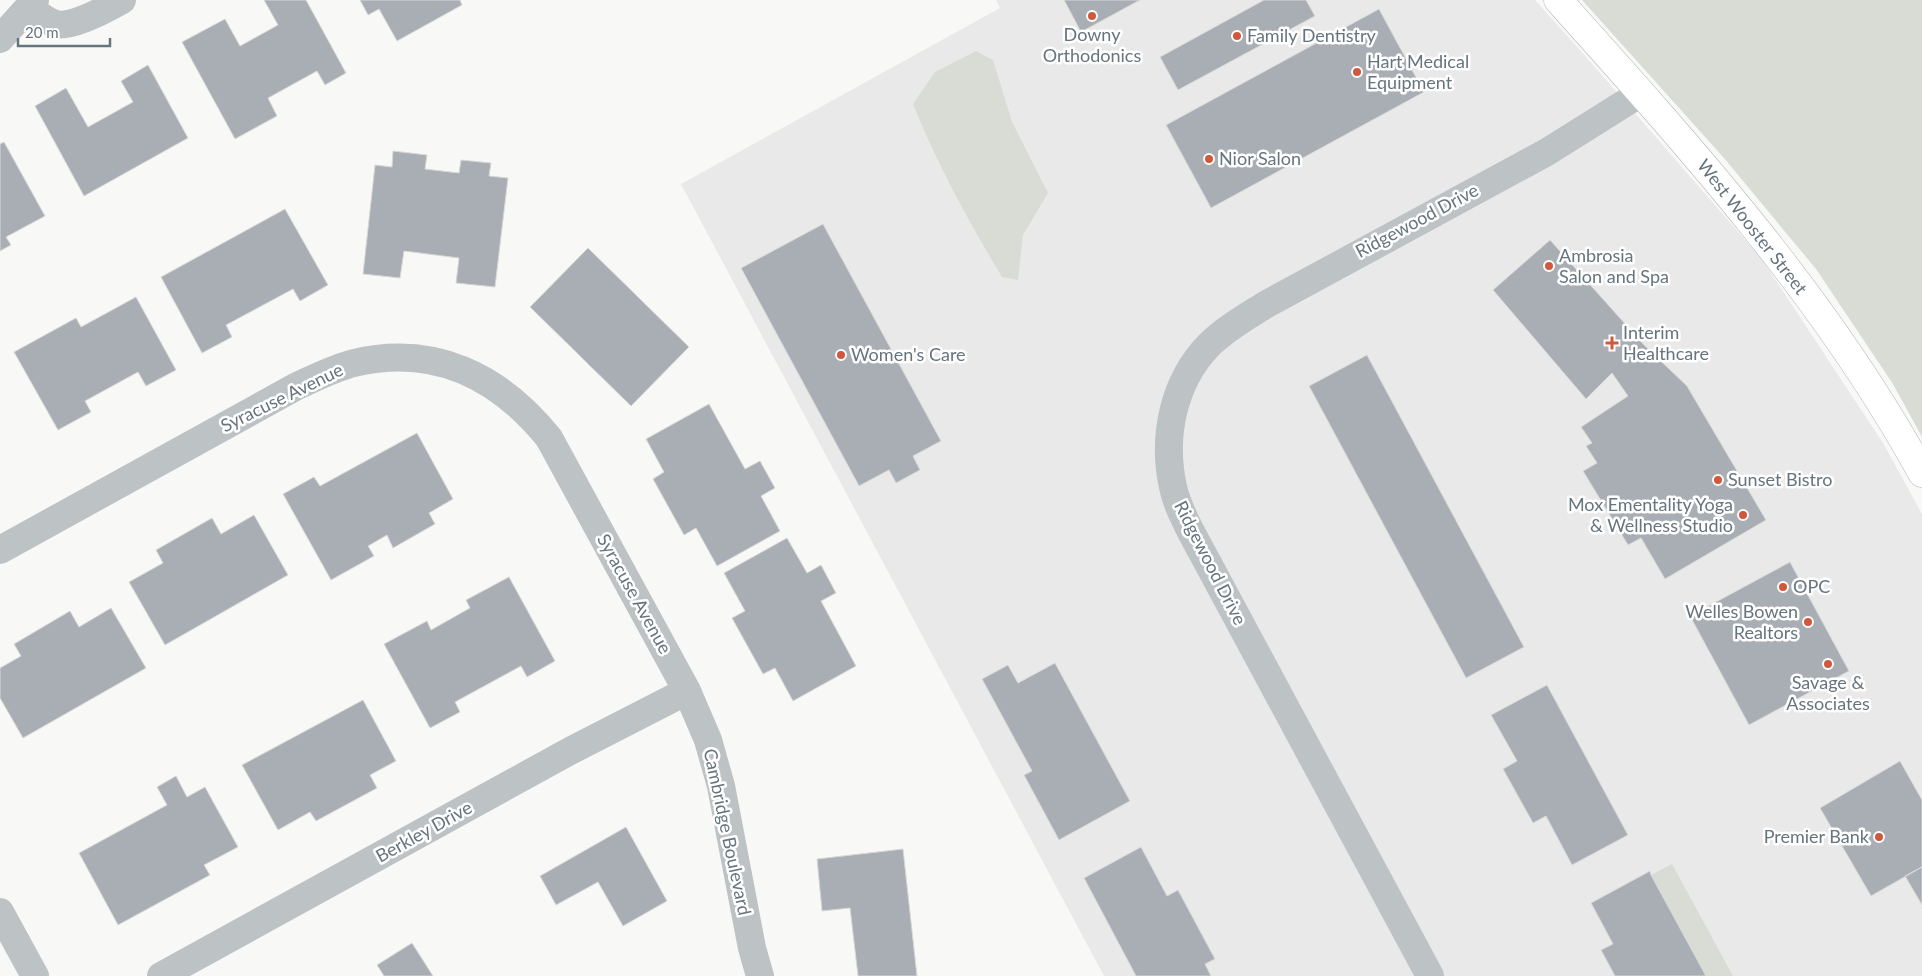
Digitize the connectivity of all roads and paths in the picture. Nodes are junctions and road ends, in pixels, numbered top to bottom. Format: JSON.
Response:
{"nodes":[{"id":1,"x":122,"y":0,"type":"edge"},
{"id":2,"x":1558,"y":0,"type":"edge"},
{"id":3,"x":32,"y":4,"type":"edge"},
{"id":4,"x":0,"y":40,"type":"edge"},
{"id":5,"x":1641,"y":93,"type":"junction"},
{"id":6,"x":1922,"y":474,"type":"edge"},
{"id":7,"x":0,"y":550,"type":"edge"},
{"id":8,"x":687,"y":691,"type":"junction"},
{"id":9,"x":0,"y":912,"type":"edge"},
{"id":10,"x":35,"y":976,"type":"edge"},
{"id":11,"x":162,"y":976,"type":"edge"},
{"id":12,"x":760,"y":976,"type":"edge"},
{"id":13,"x":1430,"y":976,"type":"edge"}],
"edges":[{"from":1,"to":3,"type":"street"},
{"from":2,"to":5,"type":"main road","name":"West Wooster Street"},
{"from":3,"to":4,"type":"street"},
{"from":5,"to":6,"type":"main road","name":"West Wooster Street"},
{"from":5,"to":13,"type":"street","name":"Ridgewood Drive"},
{"from":7,"to":8,"type":"street","name":"Syracuse Avenue"},
{"from":8,"to":11,"type":"street","name":"Berkley Drive"},
{"from":8,"to":12,"type":"street","name":"Cambridge Boulevard"},
{"from":9,"to":10,"type":"street"}]}
